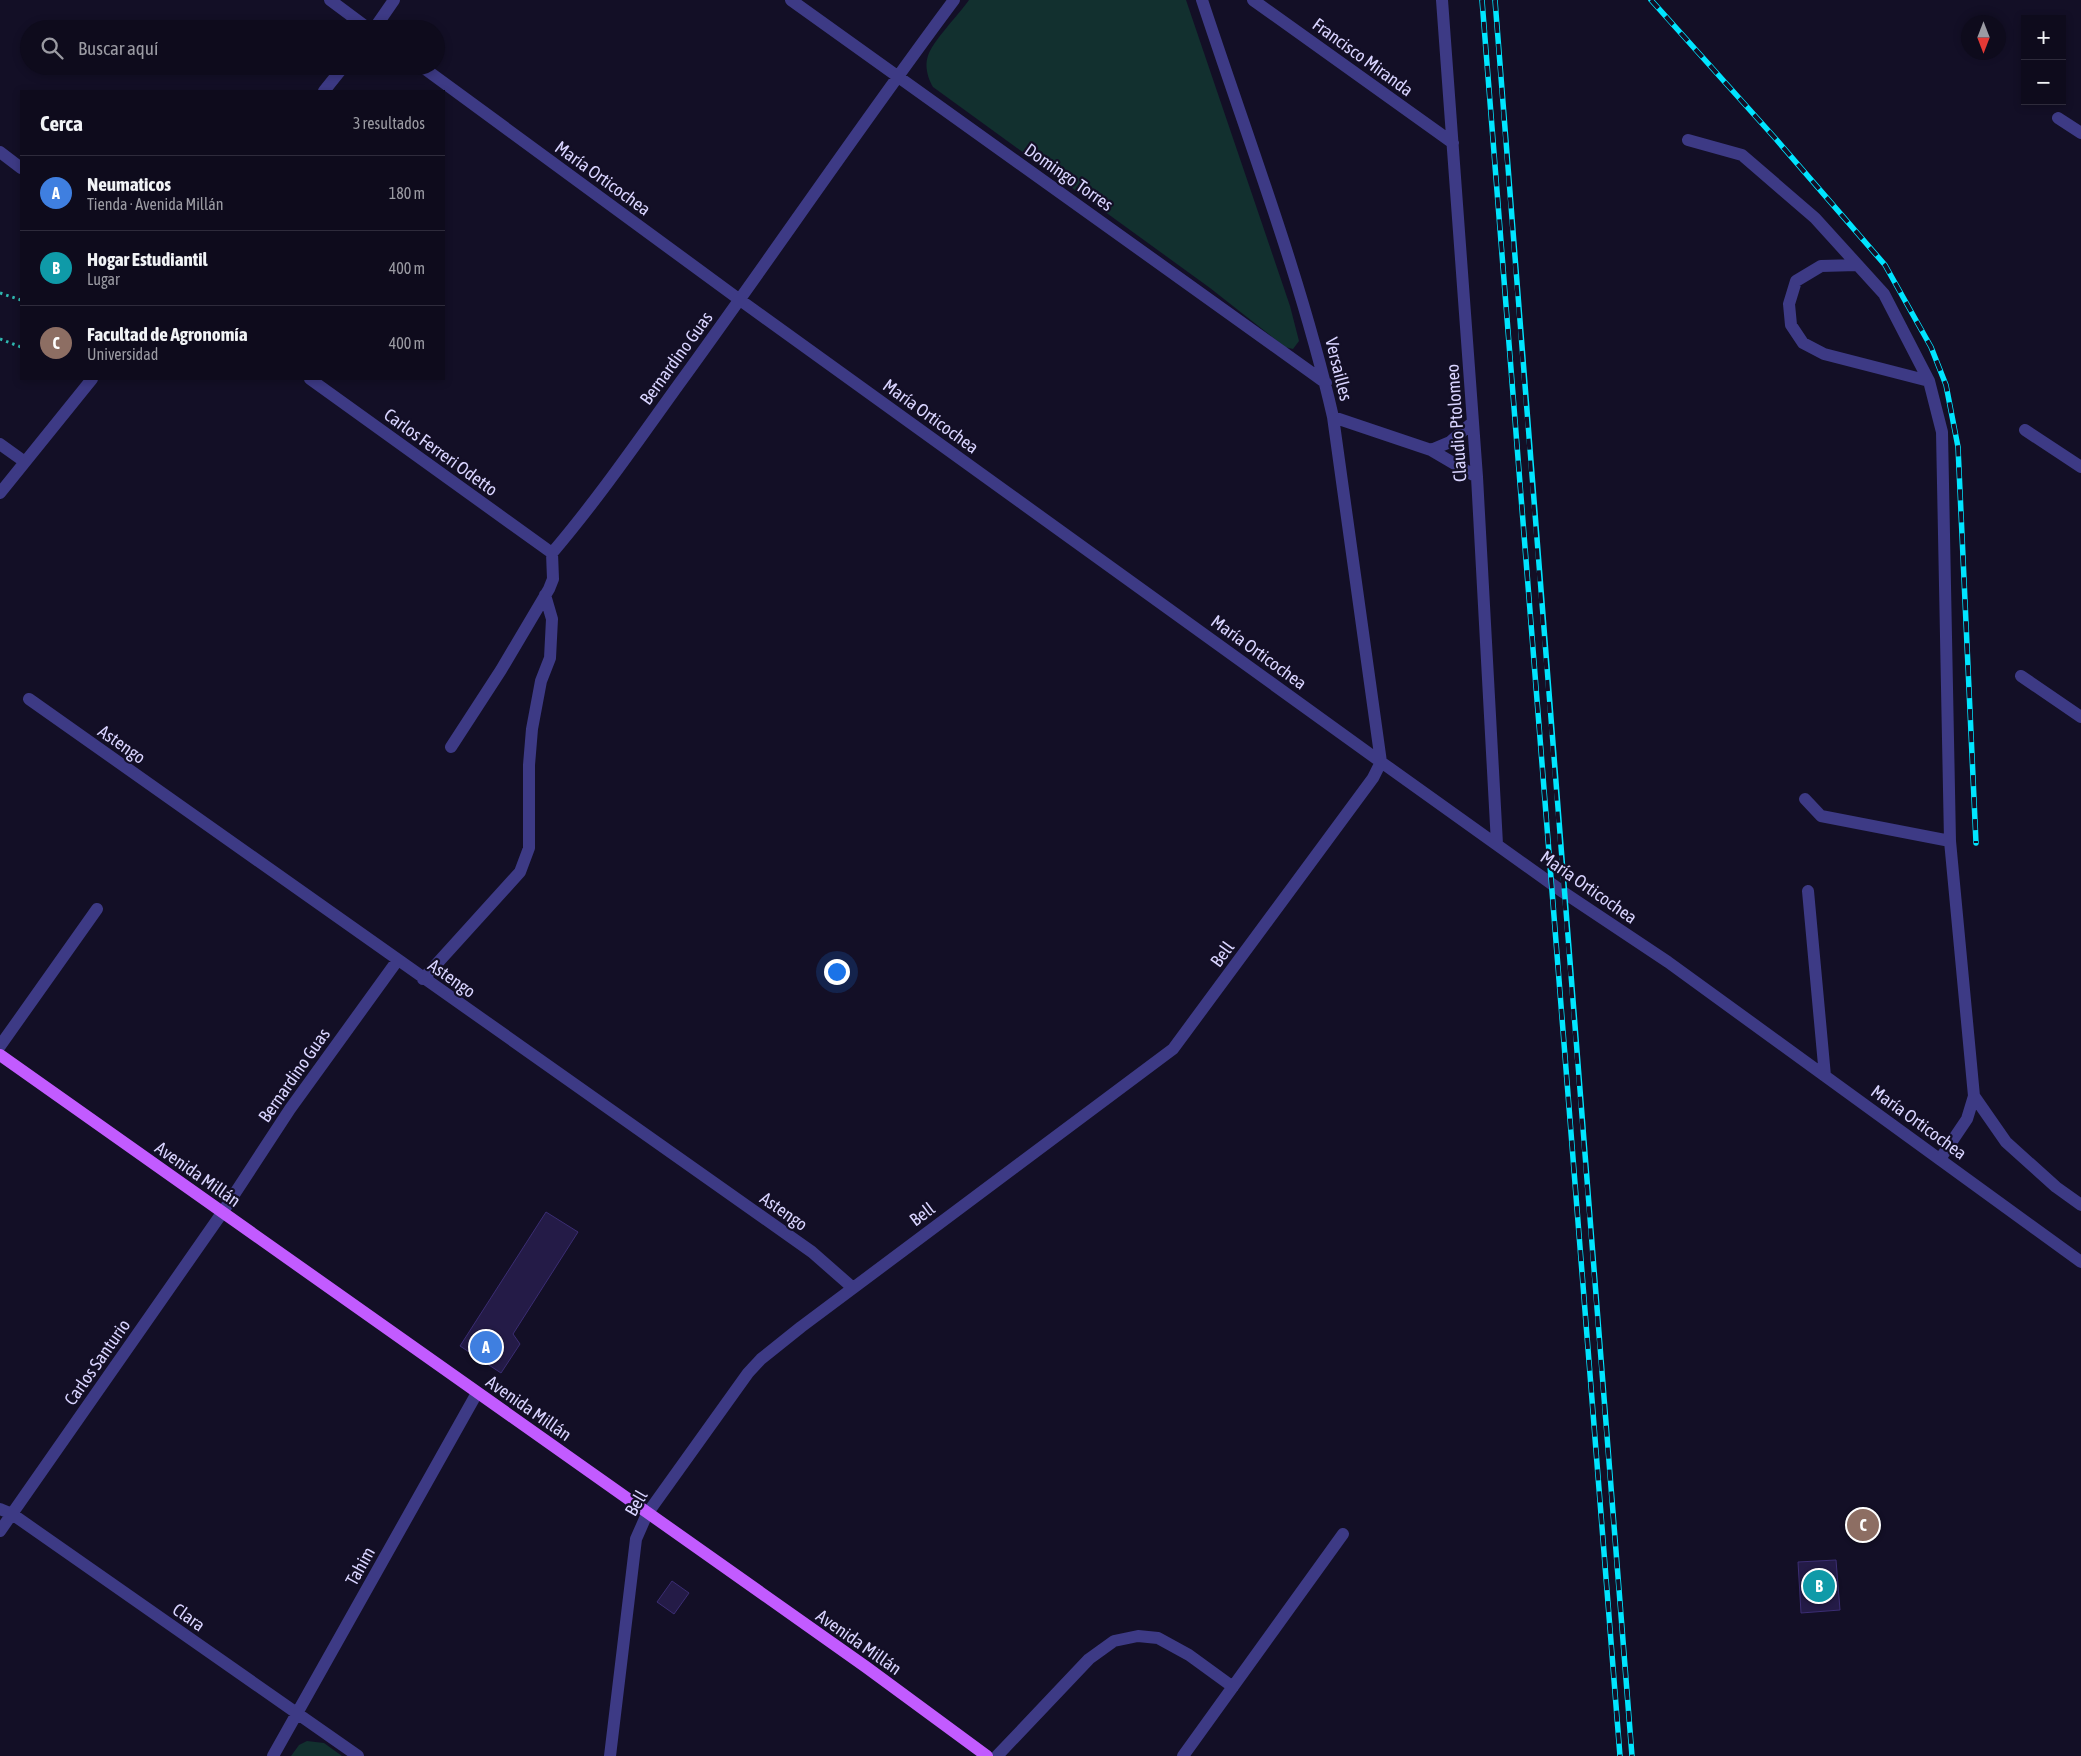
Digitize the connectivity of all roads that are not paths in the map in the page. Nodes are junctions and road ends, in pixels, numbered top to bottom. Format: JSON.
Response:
{"nodes":[{"id":1,"x":330,"y":0,"type":"edge"},
{"id":2,"x":394,"y":0,"type":"edge"},
{"id":3,"x":792,"y":0,"type":"edge"},
{"id":4,"x":954,"y":0,"type":"edge"},
{"id":5,"x":1202,"y":0,"type":"edge"},
{"id":6,"x":1253,"y":0,"type":"edge"},
{"id":7,"x":1442,"y":0,"type":"edge"},
{"id":8,"x":358,"y":20,"type":"edge"},
{"id":9,"x":380,"y":20,"type":"edge"},
{"id":10,"x":337,"y":75,"type":"edge"},
{"id":11,"x":433,"y":75,"type":"edge"},
{"id":12,"x":897,"y":77,"type":"junction"},
{"id":13,"x":325,"y":90,"type":"edge"},
{"id":14,"x":2058,"y":118,"type":"dead end"},
{"id":15,"x":2081,"y":133,"type":"edge"},
{"id":16,"x":1688,"y":140,"type":"dead end"},
{"id":17,"x":1453,"y":142,"type":"junction"},
{"id":18,"x":0,"y":152,"type":"edge"},
{"id":19,"x":20,"y":167,"type":"edge"},
{"id":20,"x":1857,"y":265,"type":"junction"},
{"id":21,"x":740,"y":300,"type":"junction"},
{"id":22,"x":91,"y":380,"type":"edge"},
{"id":23,"x":311,"y":380,"type":"edge"},
{"id":24,"x":1929,"y":381,"type":"junction"},
{"id":25,"x":1326,"y":383,"type":"junction"},
{"id":26,"x":1333,"y":416,"type":"junction"},
{"id":27,"x":1473,"y":422,"type":"junction"},
{"id":28,"x":2025,"y":430,"type":"dead end"},
{"id":29,"x":0,"y":444,"type":"edge"},
{"id":30,"x":1430,"y":450,"type":"junction"},
{"id":31,"x":25,"y":462,"type":"junction"},
{"id":32,"x":2081,"y":467,"type":"edge"},
{"id":33,"x":1477,"y":477,"type":"junction"},
{"id":34,"x":0,"y":493,"type":"edge"},
{"id":35,"x":552,"y":553,"type":"junction"},
{"id":36,"x":545,"y":595,"type":"junction"},
{"id":37,"x":2021,"y":676,"type":"dead end"},
{"id":38,"x":29,"y":700,"type":"dead end"},
{"id":39,"x":2081,"y":717,"type":"edge"},
{"id":40,"x":451,"y":746,"type":"dead end"},
{"id":41,"x":1381,"y":762,"type":"junction"},
{"id":42,"x":1805,"y":799,"type":"dead end"},
{"id":43,"x":1950,"y":841,"type":"junction"},
{"id":44,"x":1496,"y":844,"type":"junction"},
{"id":45,"x":1808,"y":891,"type":"dead end"},
{"id":46,"x":97,"y":909,"type":"dead end"},
{"id":47,"x":397,"y":961,"type":"junction"},
{"id":48,"x":423,"y":979,"type":"junction"},
{"id":49,"x":0,"y":1046,"type":"edge"},
{"id":50,"x":0,"y":1055,"type":"edge"},
{"id":51,"x":1825,"y":1076,"type":"junction"},
{"id":52,"x":1974,"y":1096,"type":"junction"},
{"id":53,"x":1940,"y":1159,"type":"junction"},
{"id":54,"x":2081,"y":1205,"type":"edge"},
{"id":55,"x":222,"y":1213,"type":"junction"},
{"id":56,"x":2081,"y":1262,"type":"edge"},
{"id":57,"x":853,"y":1288,"type":"junction"},
{"id":58,"x":477,"y":1393,"type":"junction"},
{"id":59,"x":0,"y":1509,"type":"edge"},
{"id":60,"x":12,"y":1514,"type":"junction"},
{"id":61,"x":647,"y":1514,"type":"junction"},
{"id":62,"x":0,"y":1531,"type":"edge"},
{"id":63,"x":1343,"y":1534,"type":"dead end"},
{"id":64,"x":1233,"y":1687,"type":"junction"},
{"id":65,"x":296,"y":1714,"type":"junction"},
{"id":66,"x":273,"y":1756,"type":"edge"},
{"id":67,"x":358,"y":1756,"type":"edge"},
{"id":68,"x":610,"y":1756,"type":"edge"},
{"id":69,"x":987,"y":1756,"type":"edge"},
{"id":70,"x":997,"y":1756,"type":"edge"},
{"id":71,"x":1183,"y":1756,"type":"edge"}],
"edges":[{"from":1,"to":8,"type":"street"},
{"from":2,"to":9,"type":"street"},
{"from":3,"to":12,"type":"street","name":"Domingo Torres"},
{"from":4,"to":12,"type":"street","name":"Bernardino Guas"},
{"from":5,"to":25,"type":"street","name":"Versailles"},
{"from":6,"to":17,"type":"street","name":"Francisco Miranda"},
{"from":7,"to":17,"type":"street","name":"Claudio Ptolomeo"},
{"from":10,"to":13,"type":"street"},
{"from":11,"to":21,"type":"street","name":"María Orticochea"},
{"from":12,"to":21,"type":"street","name":"Bernardino Guas"},
{"from":12,"to":25,"type":"street","name":"Domingo Torres"},
{"from":14,"to":15,"type":"street"},
{"from":16,"to":20,"type":"street"},
{"from":17,"to":27,"type":"street","name":"Claudio Ptolomeo"},
{"from":18,"to":19,"type":"street"},
{"from":20,"to":24,"type":"street"},
{"from":20,"to":24,"type":"street"},
{"from":21,"to":35,"type":"street","name":"Bernardino Guas"},
{"from":21,"to":41,"type":"street","name":"María Orticochea"},
{"from":22,"to":31,"type":"street"},
{"from":23,"to":35,"type":"street","name":"Carlos Ferreri Odetto"},
{"from":24,"to":43,"type":"street"},
{"from":25,"to":26,"type":"street","name":"Versailles"},
{"from":26,"to":30,"type":"street"},
{"from":26,"to":41,"type":"street","name":"Versailles"},
{"from":27,"to":30,"type":"street"},
{"from":27,"to":33,"type":"street","name":"Claudio Ptolomeo"},
{"from":28,"to":32,"type":"street"},
{"from":29,"to":31,"type":"street"},
{"from":30,"to":33,"type":"street"},
{"from":31,"to":34,"type":"street"},
{"from":33,"to":44,"type":"street","name":"Claudio Ptolomeo"},
{"from":35,"to":36,"type":"street"},
{"from":36,"to":40,"type":"street"},
{"from":36,"to":48,"type":"street"},
{"from":37,"to":39,"type":"street"},
{"from":38,"to":47,"type":"street","name":"Astengo"},
{"from":41,"to":44,"type":"street","name":"María Orticochea"},
{"from":41,"to":57,"type":"street","name":"Bell"},
{"from":42,"to":43,"type":"street"},
{"from":43,"to":52,"type":"street"},
{"from":44,"to":51,"type":"street","name":"María Orticochea"},
{"from":45,"to":51,"type":"street"},
{"from":46,"to":49,"type":"street"},
{"from":47,"to":48,"type":"street","name":"Astengo"},
{"from":47,"to":55,"type":"street","name":"Bernardino Guas"},
{"from":48,"to":57,"type":"street","name":"Astengo"},
{"from":50,"to":55,"type":"main road","name":"Avenida Millán"},
{"from":51,"to":53,"type":"street","name":"María Orticochea"},
{"from":52,"to":53,"type":"street"},
{"from":52,"to":54,"type":"street"},
{"from":53,"to":56,"type":"street","name":"María Orticochea"},
{"from":55,"to":58,"type":"main road","name":"Avenida Millán"},
{"from":55,"to":60,"type":"street","name":"Carlos Santurio"},
{"from":57,"to":61,"type":"street","name":"Bell"},
{"from":58,"to":61,"type":"main road","name":"Avenida Millán"},
{"from":58,"to":65,"type":"street","name":"Tahim"},
{"from":59,"to":60,"type":"street","name":"Clara"},
{"from":60,"to":62,"type":"street","name":"Carlos Santurio"},
{"from":60,"to":65,"type":"street","name":"Clara"},
{"from":61,"to":68,"type":"street","name":"Bell"},
{"from":61,"to":69,"type":"main road","name":"Avenida Millán"},
{"from":63,"to":64,"type":"street"},
{"from":64,"to":70,"type":"street"},
{"from":64,"to":71,"type":"street"},
{"from":65,"to":66,"type":"street","name":"Tahim"},
{"from":65,"to":67,"type":"street","name":"Clara"}]}
